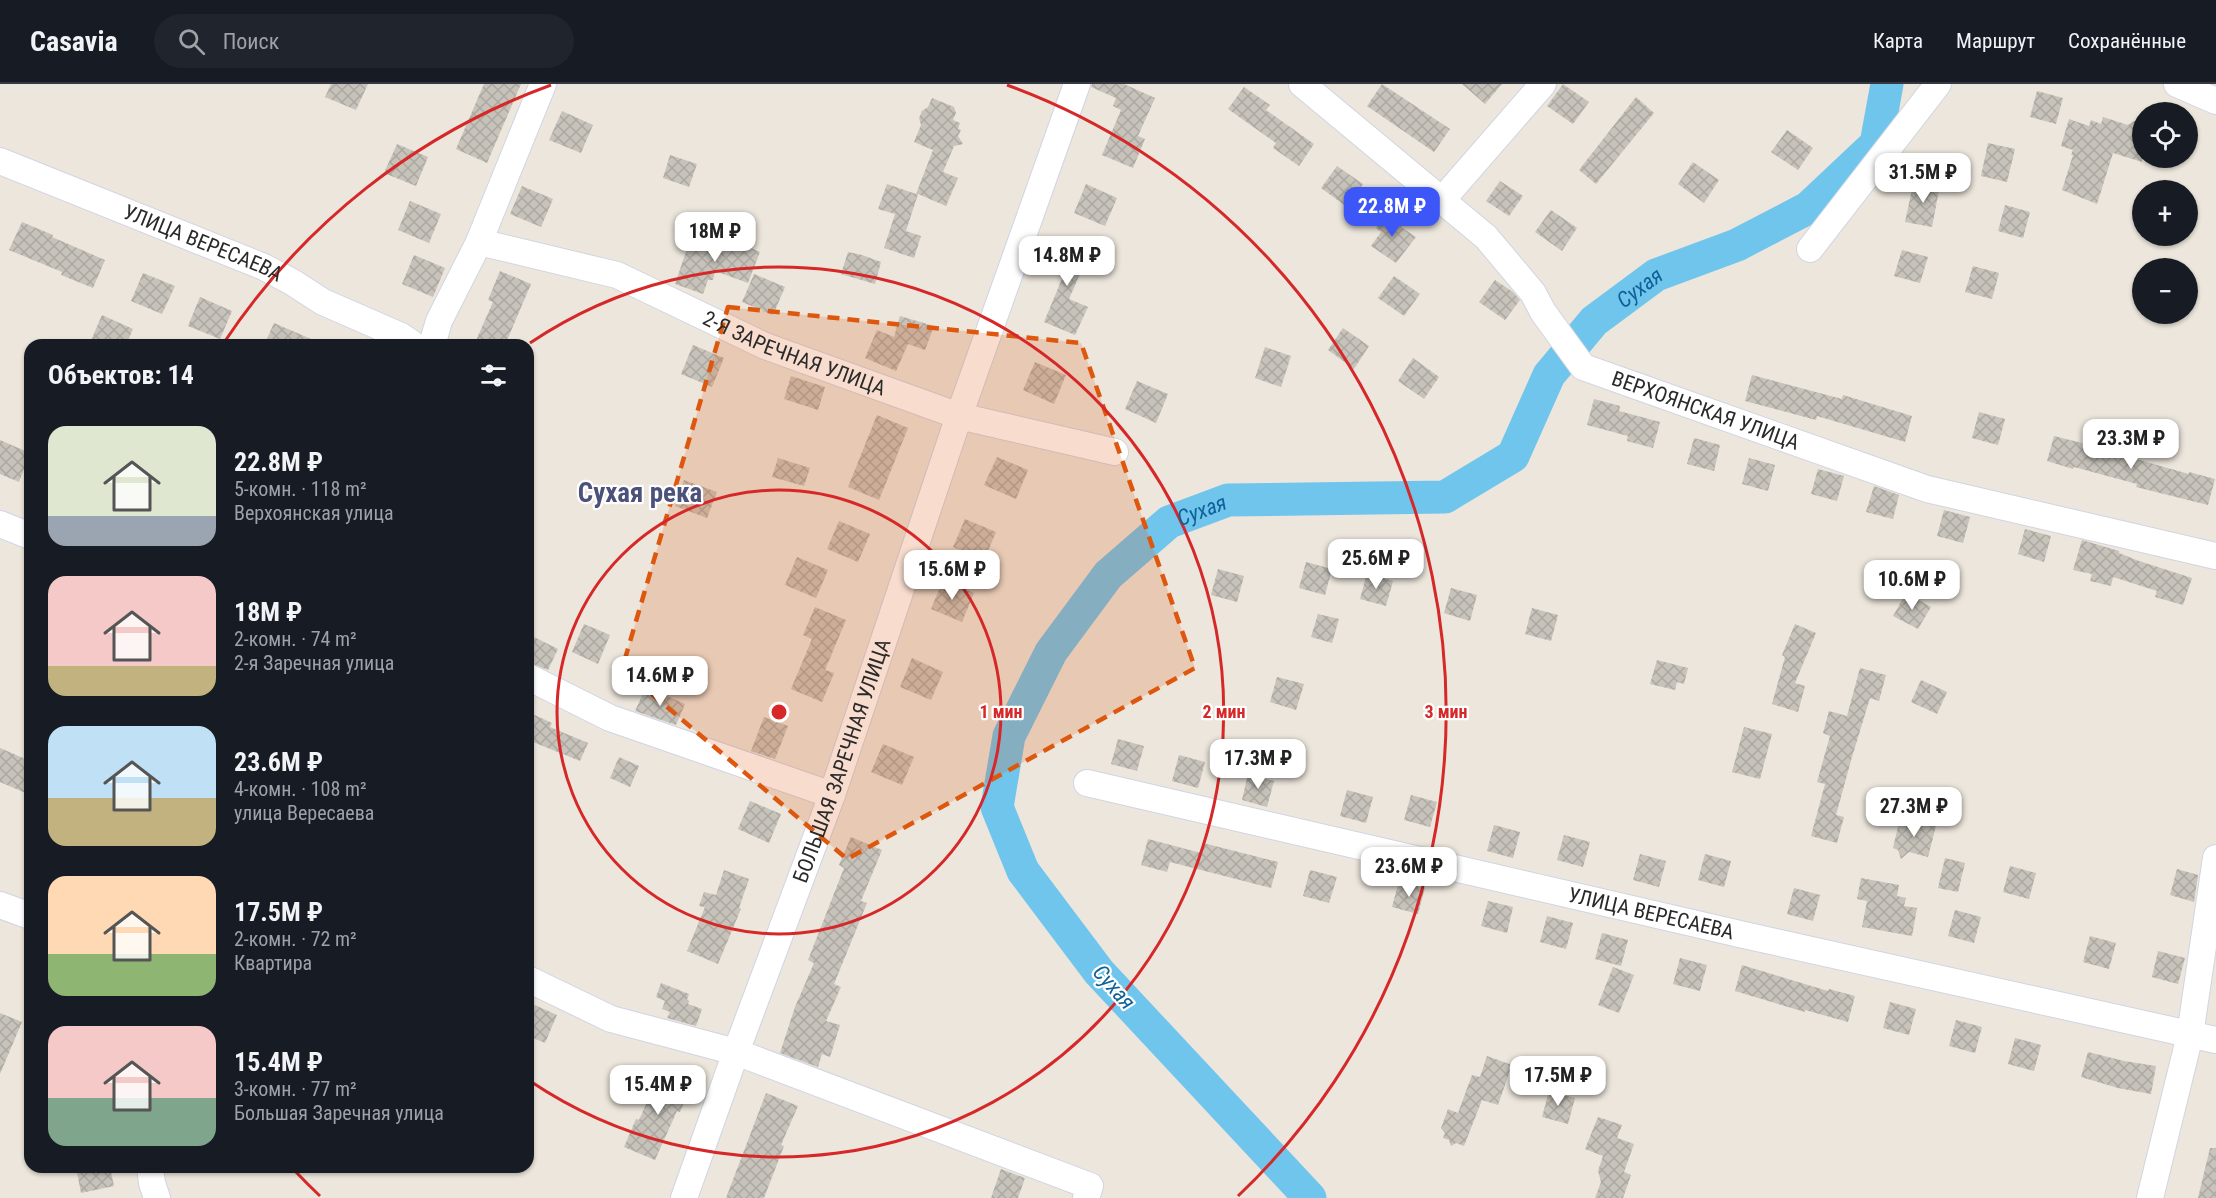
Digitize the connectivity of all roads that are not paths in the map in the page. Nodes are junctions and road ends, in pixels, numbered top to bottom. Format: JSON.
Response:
{"nodes":[{"id":1,"x":543,"y":84,"type":"edge"},
{"id":2,"x":1077,"y":84,"type":"edge"},
{"id":3,"x":1302,"y":84,"type":"edge"},
{"id":4,"x":1543,"y":84,"type":"edge"},
{"id":5,"x":1938,"y":84,"type":"edge"},
{"id":6,"x":2177,"y":84,"type":"edge"},
{"id":7,"x":2216,"y":102,"type":"edge"},
{"id":8,"x":0,"y":161,"type":"edge"},
{"id":9,"x":1442,"y":200,"type":"junction"},
{"id":10,"x":479,"y":242,"type":"junction"},
{"id":11,"x":1810,"y":249,"type":"dead end"},
{"id":12,"x":435,"y":333,"type":"edge"},
{"id":13,"x":405,"y":339,"type":"edge"},
{"id":14,"x":411,"y":339,"type":"edge"},
{"id":15,"x":959,"y":416,"type":"junction"},
{"id":16,"x":1115,"y":452,"type":"dead end"},
{"id":17,"x":0,"y":524,"type":"edge"},
{"id":18,"x":24,"y":534,"type":"edge"},
{"id":19,"x":2216,"y":556,"type":"edge"},
{"id":20,"x":534,"y":680,"type":"edge"},
{"id":21,"x":1086,"y":783,"type":"dead end"},
{"id":22,"x":832,"y":795,"type":"junction"},
{"id":23,"x":2216,"y":858,"type":"edge"},
{"id":24,"x":0,"y":905,"type":"edge"},
{"id":25,"x":24,"y":914,"type":"edge"},
{"id":26,"x":534,"y":982,"type":"edge"},
{"id":27,"x":2190,"y":1035,"type":"junction"},
{"id":28,"x":2216,"y":1040,"type":"edge"},
{"id":29,"x":736,"y":1052,"type":"junction"},
{"id":30,"x":151,"y":1173,"type":"edge"},
{"id":31,"x":157,"y":1198,"type":"edge"},
{"id":32,"x":684,"y":1198,"type":"edge"},
{"id":33,"x":1086,"y":1198,"type":"edge"},
{"id":34,"x":2150,"y":1198,"type":"edge"}],
"edges":[{"from":1,"to":10,"type":"street"},
{"from":2,"to":15,"type":"street","name":"БОЛЬШАЯ ЗАРЕЧНАЯ УЛИЦА"},
{"from":3,"to":9,"type":"street","name":"ВЕРХОЯНСКАЯ УЛИЦА"},
{"from":4,"to":9,"type":"street"},
{"from":5,"to":11,"type":"street"},
{"from":6,"to":7,"type":"street"},
{"from":8,"to":13,"type":"street","name":"УЛИЦА ВЕРЕСАЕВА"},
{"from":9,"to":19,"type":"street","name":"ВЕРХОЯНСКАЯ УЛИЦА"},
{"from":10,"to":12,"type":"street"},
{"from":10,"to":15,"type":"street","name":"2-Я ЗАРЕЧНАЯ УЛИЦА"},
{"from":12,"to":14,"type":"street","name":"УЛИЦА ВЕРЕСАЕВА"},
{"from":15,"to":16,"type":"street","name":"2-Я ЗАРЕЧНАЯ УЛИЦА"},
{"from":15,"to":22,"type":"street","name":"БОЛЬШАЯ ЗАРЕЧНАЯ УЛИЦА"},
{"from":17,"to":18,"type":"street"},
{"from":20,"to":22,"type":"street"},
{"from":21,"to":27,"type":"street","name":"УЛИЦА ВЕРЕСАЕВА"},
{"from":22,"to":29,"type":"street","name":"БОЛЬШАЯ ЗАРЕЧНАЯ УЛИЦА"},
{"from":23,"to":27,"type":"street"},
{"from":24,"to":25,"type":"street"},
{"from":26,"to":29,"type":"street"},
{"from":27,"to":28,"type":"street","name":"УЛИЦА ВЕРЕСАЕВА"},
{"from":27,"to":34,"type":"street"},
{"from":29,"to":32,"type":"street","name":"БОЛЬШАЯ ЗАРЕЧНАЯ УЛИЦА"},
{"from":29,"to":33,"type":"street"},
{"from":30,"to":31,"type":"street"}]}
